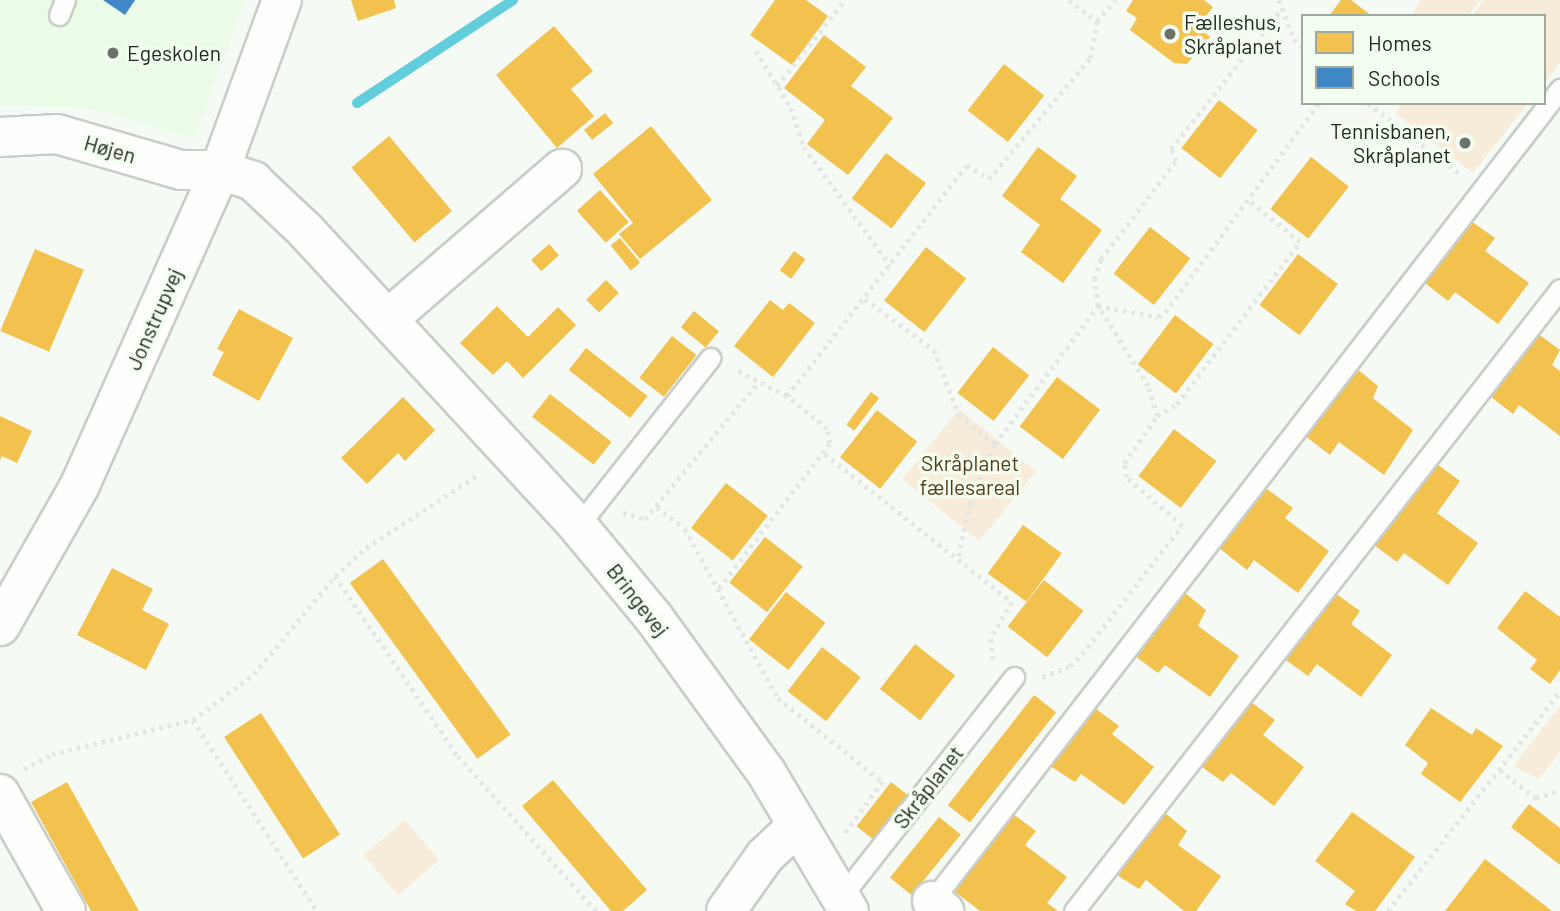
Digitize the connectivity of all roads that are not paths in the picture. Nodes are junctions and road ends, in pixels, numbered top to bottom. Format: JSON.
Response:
{"nodes":[{"id":1,"x":282,"y":0,"type":"edge"},
{"id":2,"x":1560,"y":89,"type":"edge"},
{"id":3,"x":0,"y":137,"type":"edge"},
{"id":4,"x":562,"y":169,"type":"dead end"},
{"id":5,"x":220,"y":170,"type":"junction"},
{"id":6,"x":1560,"y":289,"type":"edge"},
{"id":7,"x":388,"y":319,"type":"junction"},
{"id":8,"x":710,"y":358,"type":"road end"},
{"id":9,"x":590,"y":511,"type":"junction"},
{"id":10,"x":0,"y":625,"type":"edge"},
{"id":11,"x":1014,"y":677,"type":"road end"},
{"id":12,"x":10,"y":782,"type":"edge"},
{"id":13,"x":798,"y":825,"type":"junction"},
{"id":14,"x":845,"y":904,"type":"edge"},
{"id":15,"x":938,"y":906,"type":"edge"},
{"id":16,"x":66,"y":911,"type":"edge"},
{"id":17,"x":726,"y":911,"type":"edge"},
{"id":18,"x":1074,"y":911,"type":"edge"}],
"edges":[{"from":1,"to":5,"type":"street","name":"Jonstrupvej"},
{"from":2,"to":15,"type":"lane"},
{"from":3,"to":5,"type":"street","name":"Højen"},
{"from":4,"to":7,"type":"street"},
{"from":5,"to":7,"type":"street","name":"Bringevej"},
{"from":5,"to":10,"type":"street","name":"Jonstrupvej"},
{"from":6,"to":18,"type":"lane"},
{"from":7,"to":9,"type":"street","name":"Bringevej"},
{"from":8,"to":9,"type":"lane"},
{"from":9,"to":13,"type":"street","name":"Bringevej"},
{"from":11,"to":14,"type":"lane","name":"Skråplanet"},
{"from":12,"to":16,"type":"street"},
{"from":13,"to":14,"type":"street","name":"Bringevej"},
{"from":13,"to":17,"type":"street"}]}
